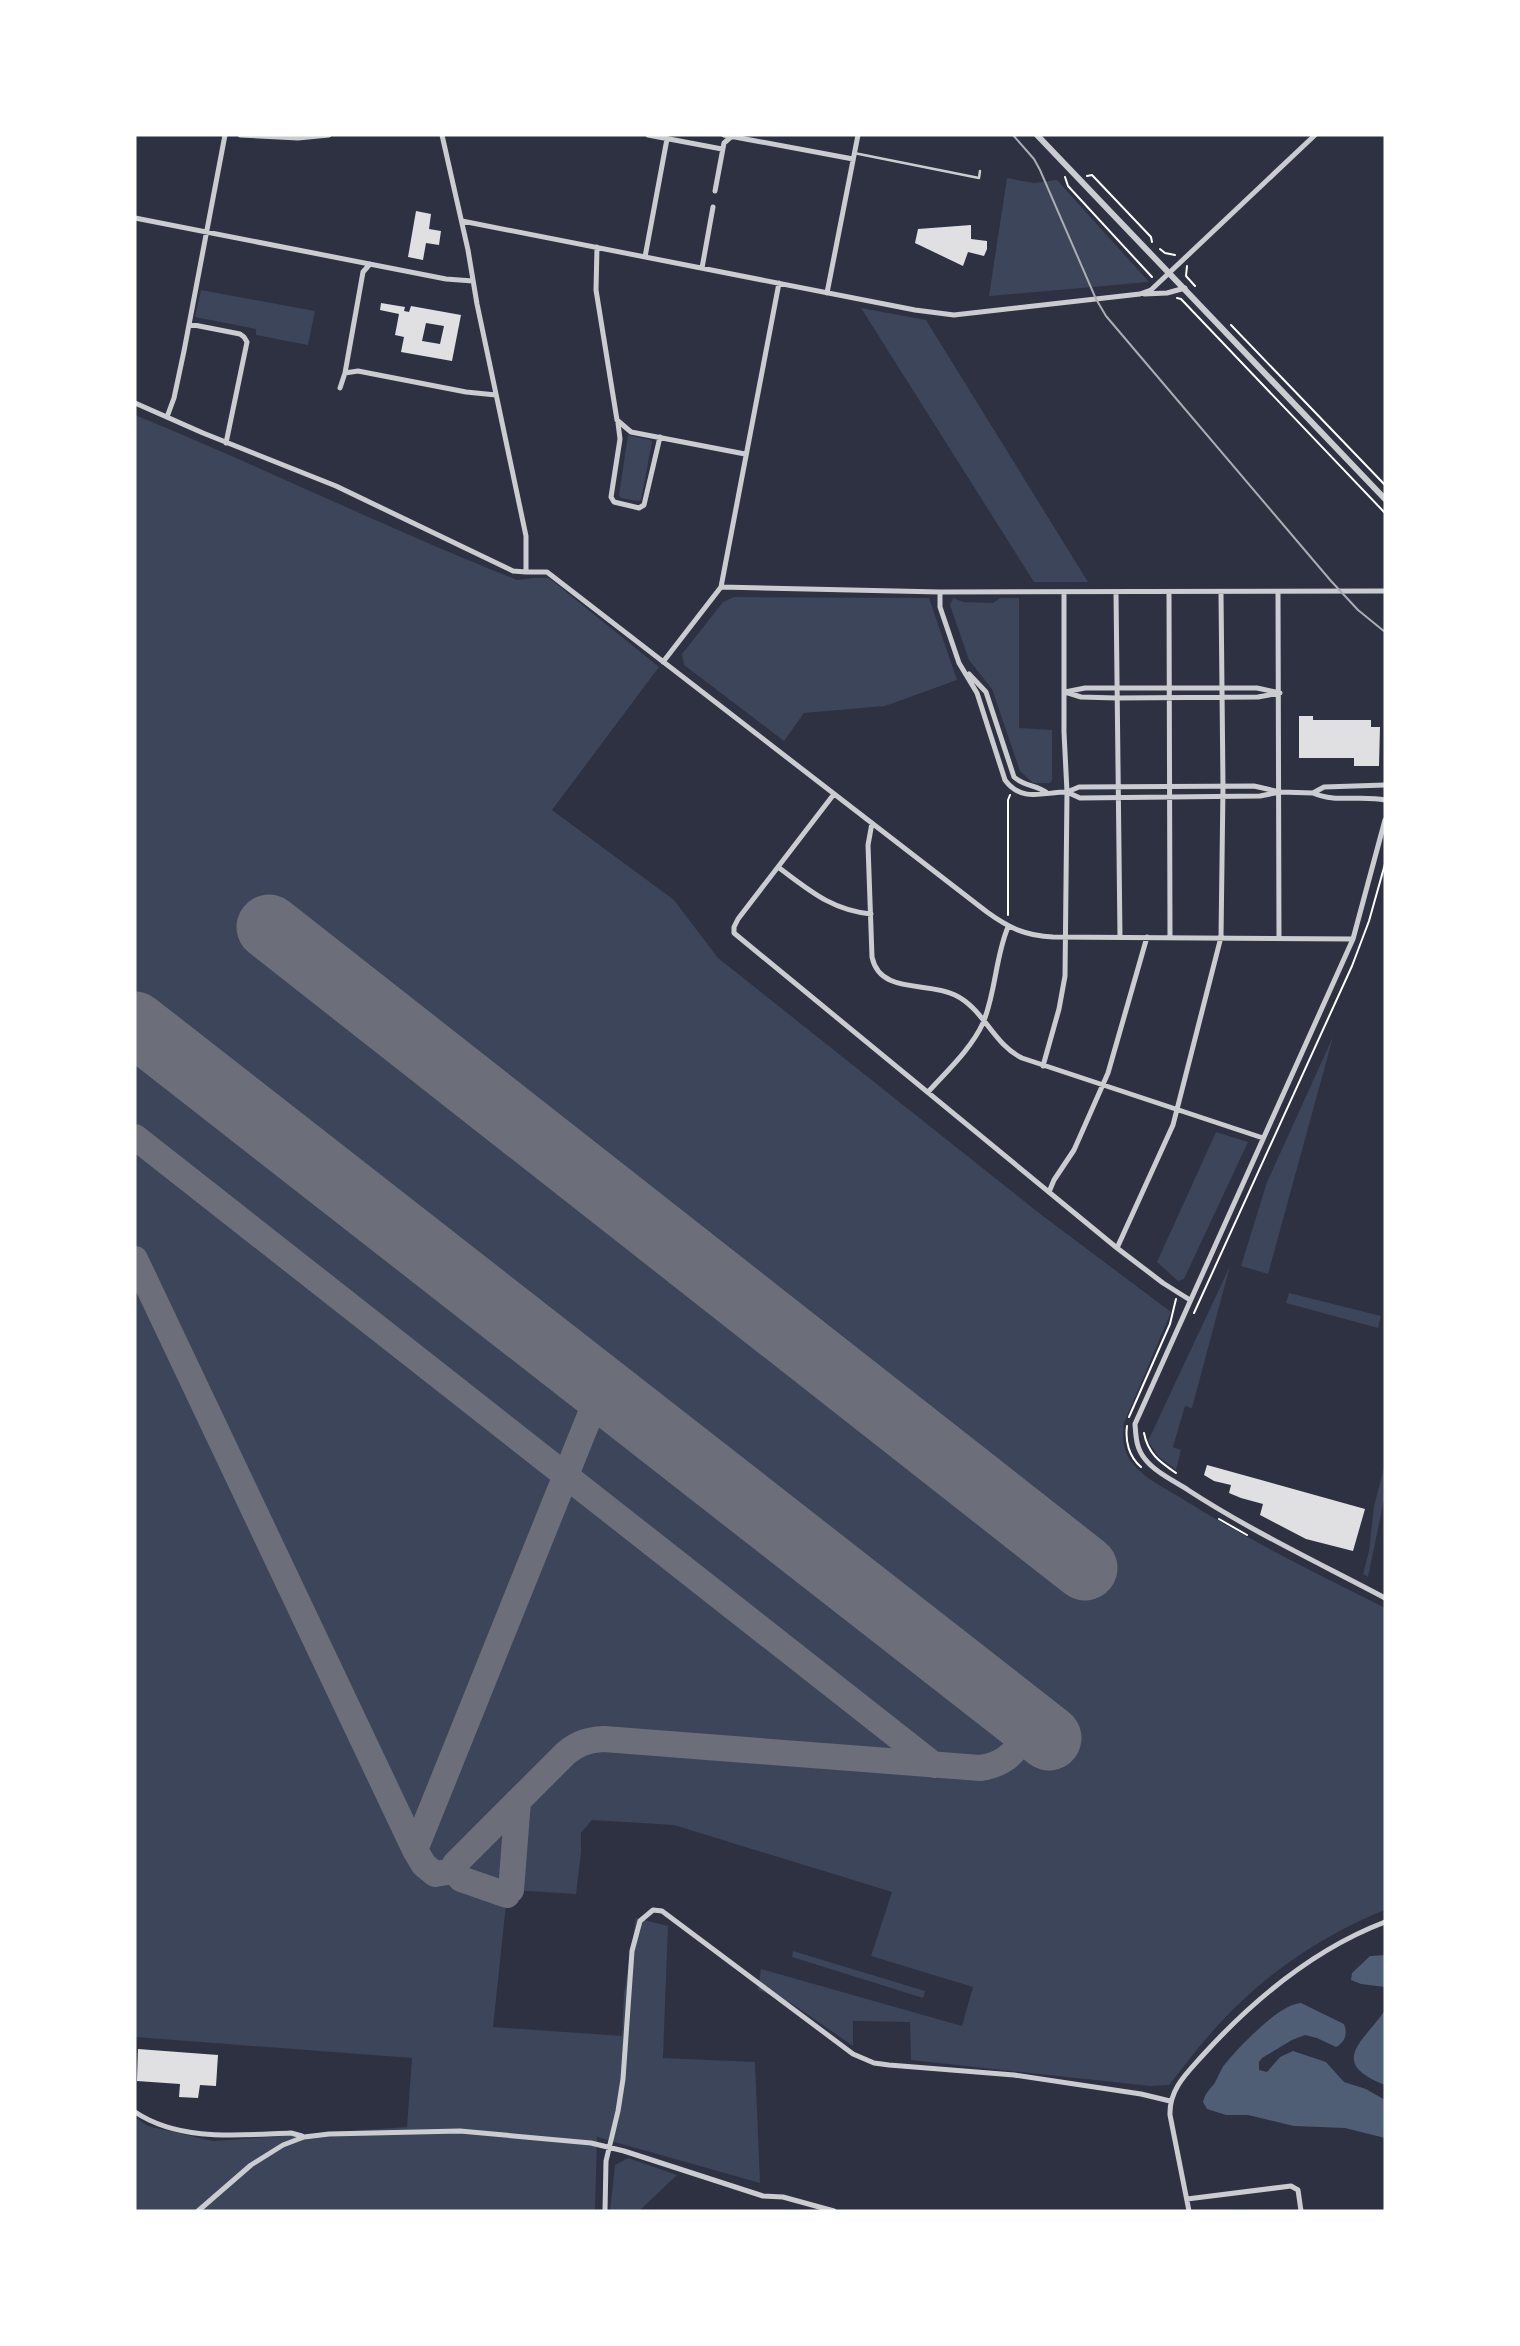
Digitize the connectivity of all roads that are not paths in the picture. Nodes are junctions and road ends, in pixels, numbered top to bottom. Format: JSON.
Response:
{"nodes":[{"id":1,"x":225,"y":135,"type":"edge"},
{"id":2,"x":240,"y":135,"type":"edge"},
{"id":3,"x":329,"y":135,"type":"edge"},
{"id":4,"x":442,"y":135,"type":"edge"},
{"id":5,"x":648,"y":135,"type":"edge"},
{"id":6,"x":724,"y":135,"type":"edge"},
{"id":7,"x":858,"y":135,"type":"edge"},
{"id":8,"x":1037,"y":135,"type":"edge"},
{"id":9,"x":1315,"y":135,"type":"edge"},
{"id":10,"x":732,"y":136,"type":"junction"},
{"id":11,"x":667,"y":139,"type":"junction"},
{"id":12,"x":722,"y":149,"type":"junction"},
{"id":13,"x":853,"y":156,"type":"junction"},
{"id":14,"x":980,"y":171,"type":"dead end"},
{"id":15,"x":715,"y":191,"type":"dead end"},
{"id":16,"x":713,"y":207,"type":"dead end"},
{"id":17,"x":135,"y":218,"type":"edge"},
{"id":18,"x":462,"y":221,"type":"junction"},
{"id":19,"x":206,"y":232,"type":"junction"},
{"id":20,"x":597,"y":247,"type":"junction"},
{"id":21,"x":645,"y":257,"type":"junction"},
{"id":22,"x":370,"y":264,"type":"junction"},
{"id":23,"x":702,"y":268,"type":"junction"},
{"id":24,"x":1170,"y":273,"type":"junction"},
{"id":25,"x":473,"y":281,"type":"junction"},
{"id":26,"x":779,"y":283,"type":"junction"},
{"id":27,"x":1185,"y":288,"type":"junction"},
{"id":28,"x":827,"y":293,"type":"junction"},
{"id":29,"x":1140,"y":294,"type":"junction"},
{"id":30,"x":189,"y":324,"type":"junction"},
{"id":31,"x":345,"y":373,"type":"junction"},
{"id":32,"x":340,"y":388,"type":"dead end"},
{"id":33,"x":496,"y":395,"type":"junction"},
{"id":34,"x":135,"y":403,"type":"edge"},
{"id":35,"x":167,"y":418,"type":"junction"},
{"id":36,"x":618,"y":420,"type":"junction"},
{"id":37,"x":660,"y":437,"type":"junction"},
{"id":38,"x":226,"y":443,"type":"junction"},
{"id":39,"x":745,"y":454,"type":"junction"},
{"id":40,"x":1385,"y":499,"type":"edge"},
{"id":41,"x":526,"y":572,"type":"junction"},
{"id":42,"x":721,"y":587,"type":"junction"},
{"id":43,"x":1385,"y":591,"type":"edge"},
{"id":44,"x":940,"y":592,"type":"junction"},
{"id":45,"x":1064,"y":592,"type":"junction"},
{"id":46,"x":1116,"y":592,"type":"junction"},
{"id":47,"x":1170,"y":592,"type":"junction"},
{"id":48,"x":1278,"y":592,"type":"junction"},
{"id":49,"x":1221,"y":593,"type":"junction"},
{"id":50,"x":663,"y":662,"type":"junction"},
{"id":51,"x":1116,"y":688,"type":"junction"},
{"id":52,"x":1170,"y":688,"type":"junction"},
{"id":53,"x":1222,"y":688,"type":"junction"},
{"id":54,"x":1065,"y":692,"type":"junction"},
{"id":55,"x":1280,"y":693,"type":"junction"},
{"id":56,"x":1169,"y":697,"type":"junction"},
{"id":57,"x":1222,"y":697,"type":"junction"},
{"id":58,"x":1116,"y":698,"type":"junction"},
{"id":59,"x":1385,"y":785,"type":"edge"},
{"id":60,"x":1117,"y":787,"type":"junction"},
{"id":61,"x":1169,"y":787,"type":"junction"},
{"id":62,"x":1223,"y":787,"type":"junction"},
{"id":63,"x":1067,"y":792,"type":"junction"},
{"id":64,"x":1280,"y":792,"type":"junction"},
{"id":65,"x":1313,"y":793,"type":"junction"},
{"id":66,"x":834,"y":794,"type":"junction"},
{"id":67,"x":1117,"y":796,"type":"junction"},
{"id":68,"x":1223,"y":796,"type":"junction"},
{"id":69,"x":1170,"y":797,"type":"junction"},
{"id":70,"x":1385,"y":800,"type":"edge"},
{"id":71,"x":1385,"y":820,"type":"edge"},
{"id":72,"x":872,"y":823,"type":"junction"},
{"id":73,"x":778,"y":867,"type":"junction"},
{"id":74,"x":871,"y":914,"type":"junction"},
{"id":75,"x":1008,"y":927,"type":"junction"},
{"id":76,"x":1065,"y":937,"type":"junction"},
{"id":77,"x":1120,"y":937,"type":"junction"},
{"id":78,"x":1147,"y":937,"type":"junction"},
{"id":79,"x":1170,"y":937,"type":"junction"},
{"id":80,"x":1221,"y":937,"type":"junction"},
{"id":81,"x":1279,"y":938,"type":"junction"},
{"id":82,"x":1353,"y":939,"type":"junction"},
{"id":83,"x":984,"y":1020,"type":"junction"},
{"id":84,"x":1043,"y":1066,"type":"junction"},
{"id":85,"x":1102,"y":1086,"type":"junction"},
{"id":86,"x":928,"y":1092,"type":"junction"},
{"id":87,"x":1177,"y":1110,"type":"junction"},
{"id":88,"x":1263,"y":1138,"type":"junction"},
{"id":89,"x":1049,"y":1192,"type":"junction"},
{"id":90,"x":1117,"y":1248,"type":"junction"},
{"id":91,"x":1190,"y":1300,"type":"junction"},
{"id":92,"x":1385,"y":1598,"type":"edge"},
{"id":93,"x":1385,"y":1922,"type":"edge"},
{"id":94,"x":1170,"y":2101,"type":"junction"},
{"id":95,"x":135,"y":2112,"type":"edge"},
{"id":96,"x":304,"y":2137,"type":"junction"},
{"id":97,"x":608,"y":2146,"type":"junction"},
{"id":98,"x":1187,"y":2199,"type":"junction"},
{"id":99,"x":198,"y":2211,"type":"edge"},
{"id":100,"x":605,"y":2211,"type":"edge"},
{"id":101,"x":834,"y":2211,"type":"edge"},
{"id":102,"x":1189,"y":2211,"type":"edge"},
{"id":103,"x":1301,"y":2211,"type":"edge"}],
"edges":[{"from":1,"to":19,"type":"street"},
{"from":2,"to":3,"type":"street"},
{"from":4,"to":18,"type":"street"},
{"from":5,"to":11,"type":"street"},
{"from":6,"to":10,"type":"street"},
{"from":7,"to":13,"type":"street"},
{"from":8,"to":24,"type":"street"},
{"from":9,"to":24,"type":"street"},
{"from":10,"to":12,"type":"street"},
{"from":10,"to":13,"type":"street"},
{"from":11,"to":12,"type":"street"},
{"from":11,"to":21,"type":"street"},
{"from":12,"to":15,"type":"street"},
{"from":13,"to":14,"type":"lane"},
{"from":13,"to":28,"type":"street"},
{"from":16,"to":23,"type":"street"},
{"from":17,"to":19,"type":"street"},
{"from":18,"to":20,"type":"street"},
{"from":18,"to":25,"type":"street"},
{"from":19,"to":22,"type":"street"},
{"from":19,"to":30,"type":"street"},
{"from":20,"to":21,"type":"street"},
{"from":20,"to":36,"type":"street"},
{"from":21,"to":23,"type":"street"},
{"from":22,"to":25,"type":"street"},
{"from":22,"to":31,"type":"street"},
{"from":23,"to":26,"type":"street"},
{"from":24,"to":27,"type":"street"},
{"from":24,"to":29,"type":"street"},
{"from":25,"to":33,"type":"street"},
{"from":26,"to":28,"type":"street"},
{"from":26,"to":39,"type":"street"},
{"from":27,"to":29,"type":"street"},
{"from":27,"to":40,"type":"street"},
{"from":28,"to":29,"type":"street"},
{"from":30,"to":35,"type":"street"},
{"from":30,"to":38,"type":"street"},
{"from":31,"to":32,"type":"street"},
{"from":31,"to":33,"type":"street"},
{"from":33,"to":41,"type":"street"},
{"from":34,"to":35,"type":"street"},
{"from":35,"to":38,"type":"street"},
{"from":36,"to":37,"type":"street"},
{"from":36,"to":37,"type":"street"},
{"from":37,"to":39,"type":"street"},
{"from":38,"to":41,"type":"street"},
{"from":39,"to":42,"type":"street"},
{"from":41,"to":50,"type":"street"},
{"from":42,"to":44,"type":"street"},
{"from":42,"to":50,"type":"street"},
{"from":43,"to":48,"type":"street"},
{"from":44,"to":45,"type":"street"},
{"from":44,"to":63,"type":"street"},
{"from":45,"to":46,"type":"street"},
{"from":45,"to":54,"type":"street"},
{"from":46,"to":47,"type":"street"},
{"from":46,"to":51,"type":"street"},
{"from":47,"to":49,"type":"street"},
{"from":47,"to":52,"type":"street"},
{"from":48,"to":49,"type":"street"},
{"from":48,"to":55,"type":"street"},
{"from":49,"to":53,"type":"street"},
{"from":50,"to":66,"type":"street"},
{"from":51,"to":52,"type":"street"},
{"from":51,"to":54,"type":"street"},
{"from":51,"to":58,"type":"street"},
{"from":52,"to":53,"type":"street"},
{"from":52,"to":56,"type":"street"},
{"from":53,"to":55,"type":"street"},
{"from":53,"to":57,"type":"street"},
{"from":54,"to":58,"type":"street"},
{"from":54,"to":63,"type":"street"},
{"from":55,"to":57,"type":"street"},
{"from":55,"to":64,"type":"street"},
{"from":56,"to":57,"type":"street"},
{"from":56,"to":58,"type":"street"},
{"from":56,"to":61,"type":"street"},
{"from":57,"to":62,"type":"street"},
{"from":58,"to":60,"type":"street"},
{"from":59,"to":65,"type":"street"},
{"from":60,"to":61,"type":"street"},
{"from":60,"to":63,"type":"street"},
{"from":60,"to":67,"type":"street"},
{"from":61,"to":62,"type":"street"},
{"from":61,"to":69,"type":"street"},
{"from":62,"to":64,"type":"street"},
{"from":62,"to":68,"type":"street"},
{"from":63,"to":67,"type":"street"},
{"from":63,"to":76,"type":"street"},
{"from":64,"to":65,"type":"street"},
{"from":64,"to":68,"type":"street"},
{"from":64,"to":81,"type":"street"},
{"from":65,"to":70,"type":"street"},
{"from":66,"to":72,"type":"street"},
{"from":66,"to":73,"type":"street"},
{"from":67,"to":69,"type":"street"},
{"from":67,"to":77,"type":"street"},
{"from":68,"to":69,"type":"street"},
{"from":68,"to":80,"type":"street"},
{"from":69,"to":79,"type":"street"},
{"from":71,"to":82,"type":"street"},
{"from":72,"to":74,"type":"street"},
{"from":72,"to":75,"type":"street"},
{"from":73,"to":74,"type":"street"},
{"from":73,"to":86,"type":"street"},
{"from":74,"to":83,"type":"street"},
{"from":75,"to":76,"type":"street"},
{"from":75,"to":83,"type":"street"},
{"from":76,"to":77,"type":"street"},
{"from":76,"to":84,"type":"street"},
{"from":77,"to":78,"type":"street"},
{"from":78,"to":79,"type":"street"},
{"from":78,"to":85,"type":"street"},
{"from":79,"to":80,"type":"street"},
{"from":80,"to":81,"type":"street"},
{"from":80,"to":87,"type":"street"},
{"from":81,"to":82,"type":"street"},
{"from":82,"to":88,"type":"street"},
{"from":83,"to":84,"type":"street"},
{"from":83,"to":86,"type":"street"},
{"from":84,"to":85,"type":"street"},
{"from":85,"to":87,"type":"street"},
{"from":85,"to":89,"type":"street"},
{"from":86,"to":89,"type":"street"},
{"from":87,"to":88,"type":"street"},
{"from":87,"to":90,"type":"street"},
{"from":88,"to":91,"type":"street"},
{"from":89,"to":90,"type":"street"},
{"from":90,"to":91,"type":"street"},
{"from":91,"to":92,"type":"street"},
{"from":93,"to":94,"type":"street"},
{"from":94,"to":97,"type":"street"},
{"from":94,"to":98,"type":"street"},
{"from":95,"to":96,"type":"street"},
{"from":96,"to":97,"type":"street"},
{"from":96,"to":99,"type":"street"},
{"from":97,"to":100,"type":"street"},
{"from":97,"to":101,"type":"street"},
{"from":98,"to":102,"type":"street"},
{"from":98,"to":103,"type":"street"}]}
